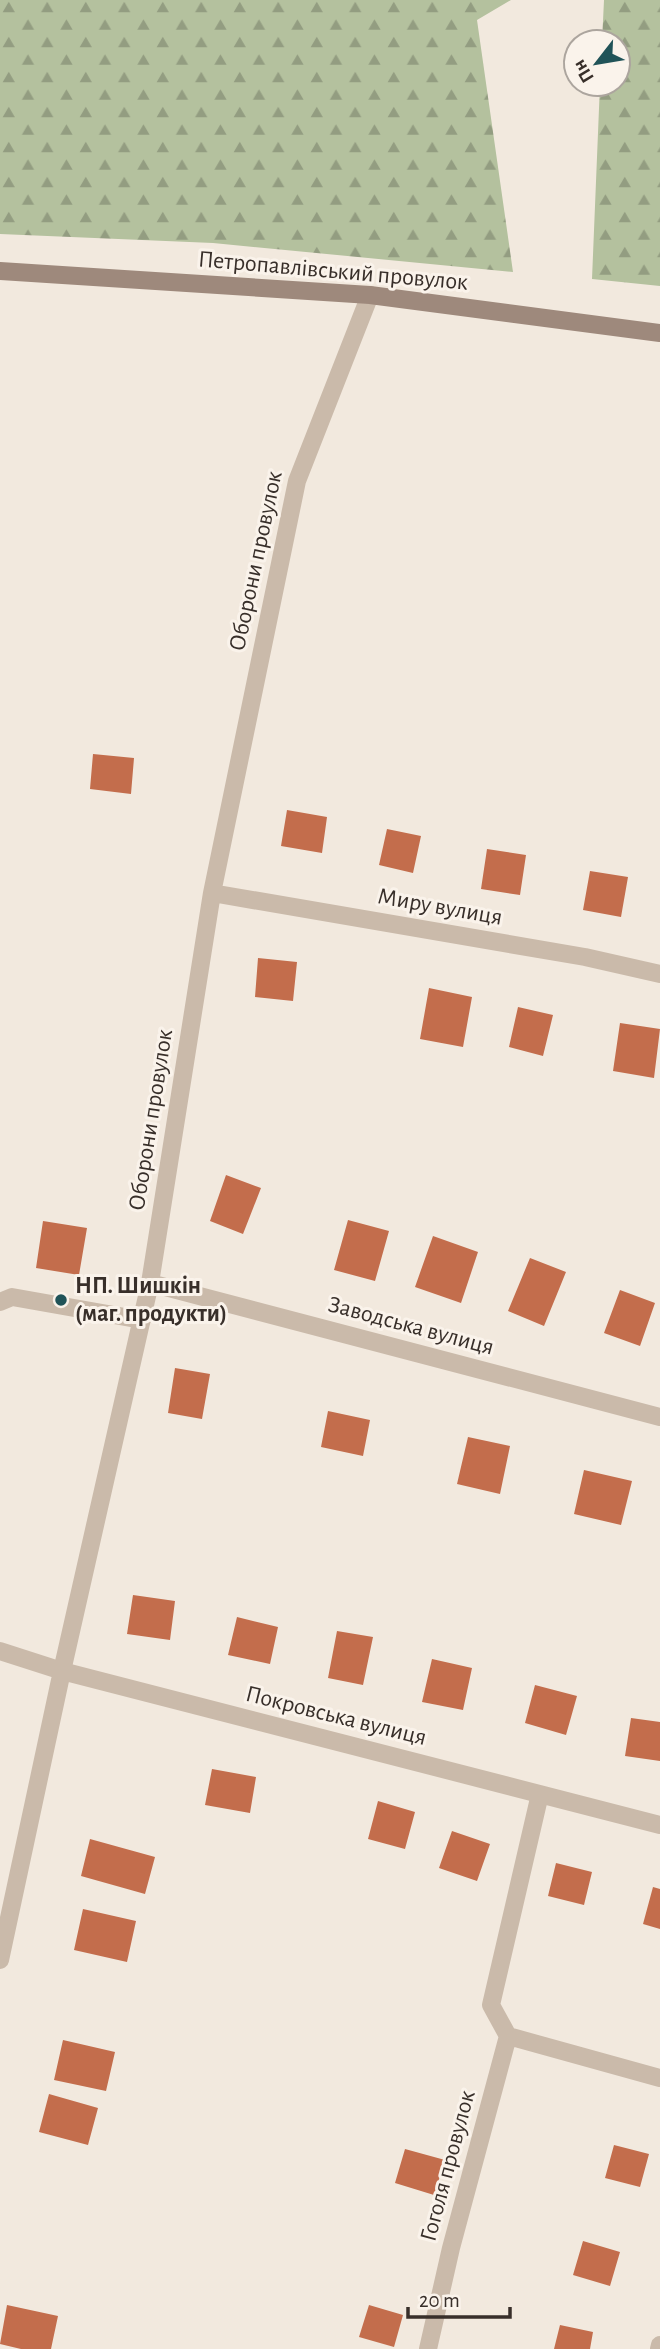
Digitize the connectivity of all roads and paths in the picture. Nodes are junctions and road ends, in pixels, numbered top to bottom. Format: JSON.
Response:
{"nodes":[{"id":1,"x":0,"y":271,"type":"edge"},
{"id":2,"x":370,"y":295,"type":"junction"},
{"id":3,"x":660,"y":332,"type":"edge"},
{"id":4,"x":212,"y":893,"type":"junction"},
{"id":5,"x":660,"y":974,"type":"edge"},
{"id":6,"x":150,"y":1283,"type":"junction"},
{"id":7,"x":0,"y":1302,"type":"edge"},
{"id":8,"x":142,"y":1320,"type":"junction"},
{"id":9,"x":660,"y":1417,"type":"edge"},
{"id":10,"x":0,"y":1651,"type":"edge"},
{"id":11,"x":62,"y":1671,"type":"junction"},
{"id":12,"x":540,"y":1794,"type":"junction"},
{"id":13,"x":660,"y":1825,"type":"edge"},
{"id":14,"x":0,"y":1959,"type":"edge"},
{"id":15,"x":508,"y":2036,"type":"junction"},
{"id":16,"x":660,"y":2078,"type":"edge"},
{"id":17,"x":428,"y":2349,"type":"edge"}],
"edges":[{"from":1,"to":2,"type":"street","name":"Петропавлівський провулок"},
{"from":2,"to":3,"type":"street","name":"Петропавлівський провулок"},
{"from":2,"to":4,"type":"street","name":"Оборони провулок"},
{"from":4,"to":5,"type":"street","name":"Миру вулиця"},
{"from":4,"to":6,"type":"street","name":"Оборони провулок"},
{"from":6,"to":8,"type":"street","name":"Оборони провулок"},
{"from":6,"to":9,"type":"street","name":"Заводська вулиця"},
{"from":7,"to":8,"type":"street"},
{"from":8,"to":11,"type":"street","name":"Оборони провулок"},
{"from":10,"to":11,"type":"street","name":"Покровська вулиця"},
{"from":11,"to":12,"type":"street","name":"Покровська вулиця"},
{"from":11,"to":14,"type":"street","name":"Оборони провулок"},
{"from":12,"to":13,"type":"street","name":"Покровська вулиця"},
{"from":12,"to":15,"type":"street"},
{"from":15,"to":16,"type":"street"},
{"from":15,"to":17,"type":"street","name":"Гоголя провулок"}]}
